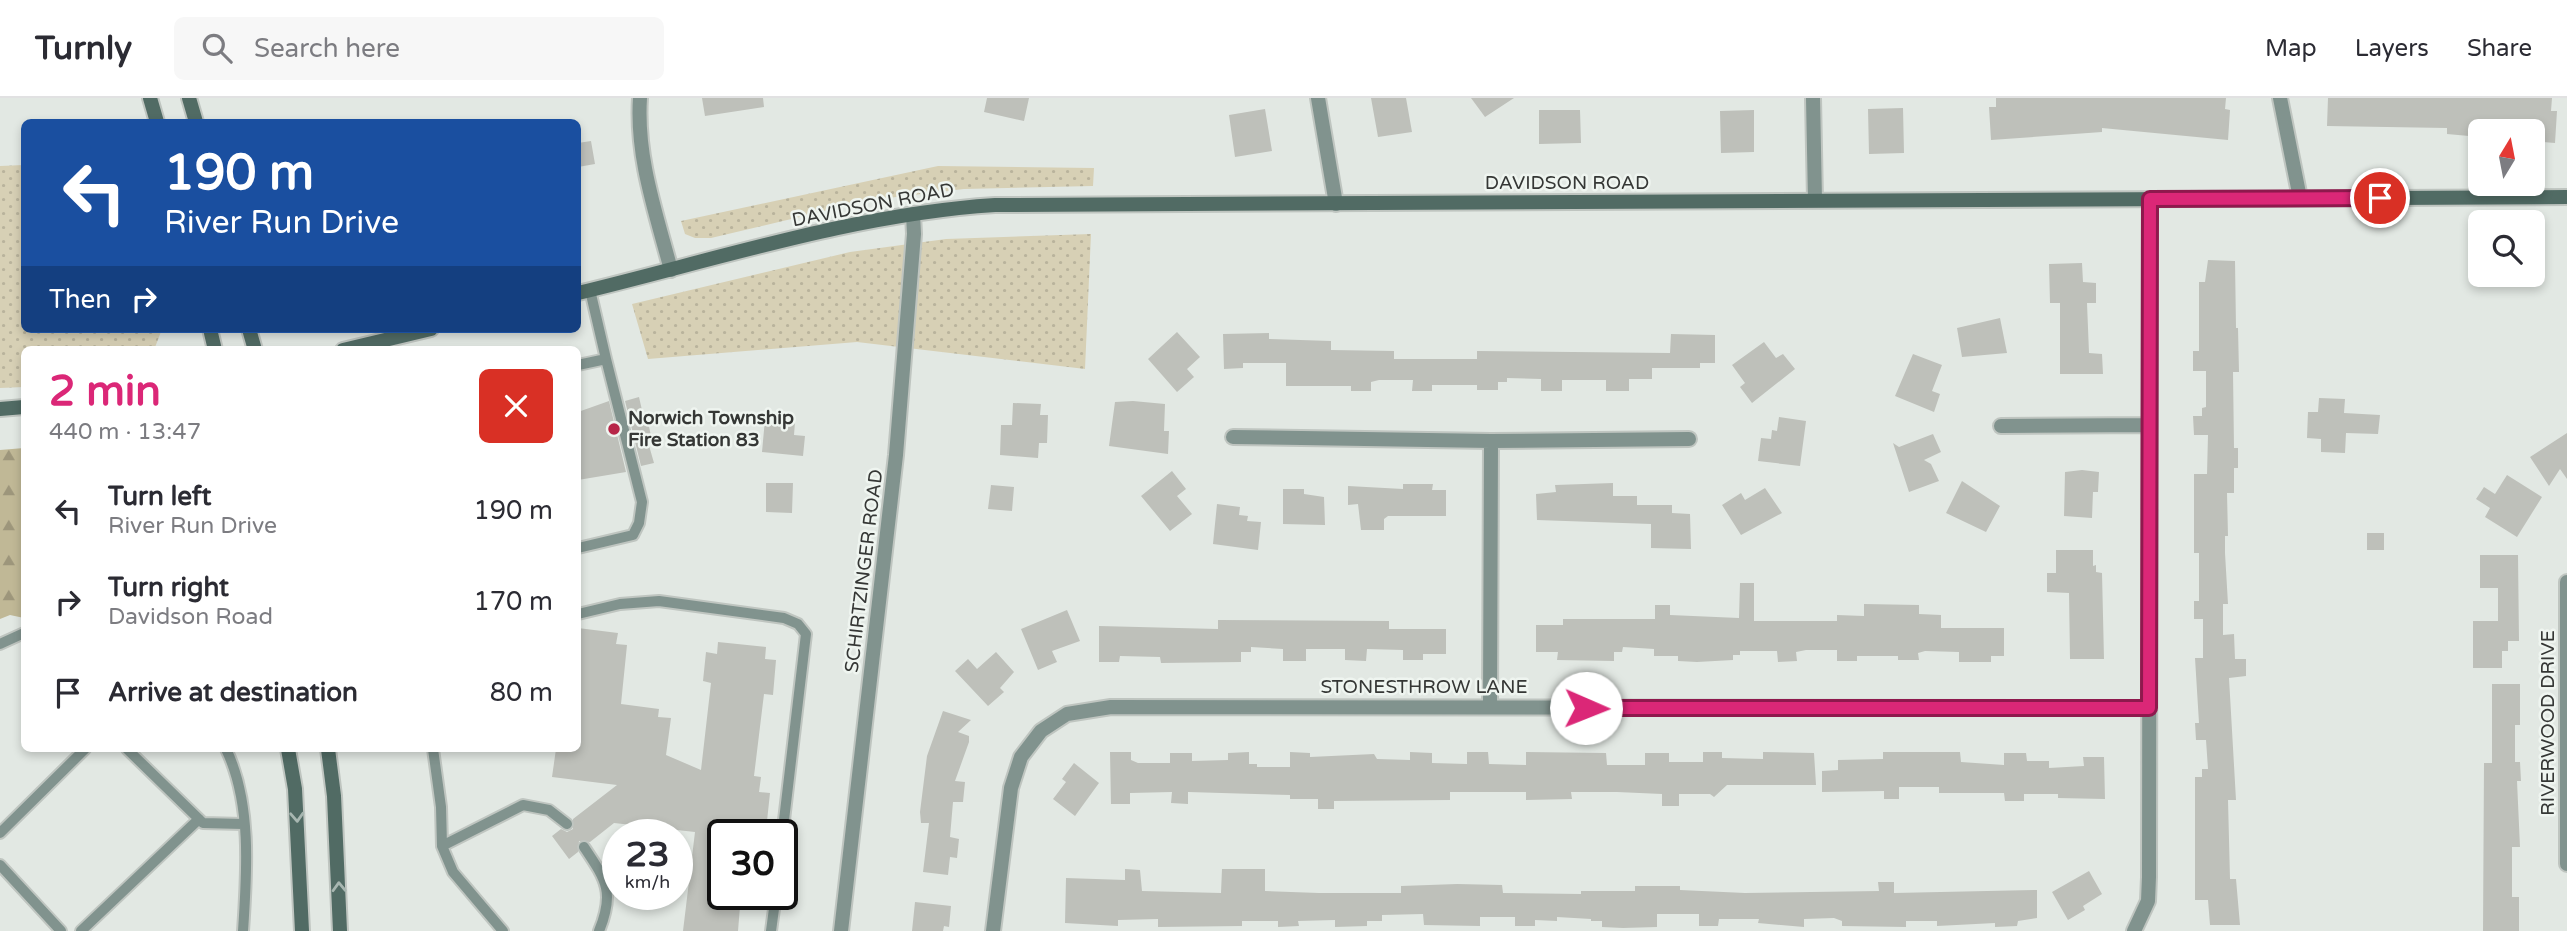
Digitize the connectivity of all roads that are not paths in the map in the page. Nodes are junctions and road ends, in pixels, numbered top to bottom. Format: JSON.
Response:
{"nodes":[{"id":1,"x":150,"y":98,"type":"edge"},
{"id":2,"x":189,"y":98,"type":"edge"},
{"id":3,"x":640,"y":98,"type":"edge"},
{"id":4,"x":1318,"y":98,"type":"edge"},
{"id":5,"x":1813,"y":98,"type":"edge"},
{"id":6,"x":2280,"y":98,"type":"edge"},
{"id":7,"x":156,"y":119,"type":"edge"},
{"id":8,"x":195,"y":119,"type":"edge"},
{"id":9,"x":2567,"y":197,"type":"edge"},
{"id":10,"x":2300,"y":198,"type":"junction"},
{"id":11,"x":2150,"y":199,"type":"junction"},
{"id":12,"x":1815,"y":200,"type":"junction"},
{"id":13,"x":1336,"y":204,"type":"junction"},
{"id":14,"x":913,"y":214,"type":"junction"},
{"id":15,"x":671,"y":270,"type":"junction"},
{"id":16,"x":584,"y":292,"type":"edge"},
{"id":17,"x":414,"y":333,"type":"edge"},
{"id":18,"x":360,"y":346,"type":"edge"},
{"id":19,"x":606,"y":359,"type":"junction"},
{"id":20,"x":581,"y":364,"type":"edge"},
{"id":21,"x":21,"y":407,"type":"edge"},
{"id":22,"x":0,"y":409,"type":"edge"},
{"id":23,"x":2148,"y":425,"type":"junction"},
{"id":24,"x":2001,"y":426,"type":"dead end"},
{"id":25,"x":1233,"y":437,"type":"dead end"},
{"id":26,"x":1689,"y":439,"type":"dead end"},
{"id":27,"x":1491,"y":441,"type":"junction"},
{"id":28,"x":581,"y":547,"type":"edge"},
{"id":29,"x":2567,"y":582,"type":"edge"},
{"id":30,"x":581,"y":613,"type":"edge"},
{"id":31,"x":21,"y":634,"type":"edge"},
{"id":32,"x":0,"y":644,"type":"edge"},
{"id":33,"x":1490,"y":705,"type":"junction"},
{"id":34,"x":2149,"y":708,"type":"junction"},
{"id":35,"x":82,"y":752,"type":"edge"},
{"id":36,"x":130,"y":752,"type":"edge"},
{"id":37,"x":227,"y":752,"type":"edge"},
{"id":38,"x":289,"y":752,"type":"edge"},
{"id":39,"x":328,"y":752,"type":"edge"},
{"id":40,"x":433,"y":752,"type":"edge"},
{"id":41,"x":784,"y":819,"type":"edge"},
{"id":42,"x":199,"y":820,"type":"junction"},
{"id":43,"x":243,"y":824,"type":"junction"},
{"id":44,"x":567,"y":824,"type":"dead end"},
{"id":45,"x":0,"y":834,"type":"edge"},
{"id":46,"x":442,"y":846,"type":"junction"},
{"id":47,"x":584,"y":847,"type":"dead end"},
{"id":48,"x":2567,"y":864,"type":"edge"},
{"id":49,"x":0,"y":865,"type":"edge"},
{"id":50,"x":774,"y":910,"type":"edge"},
{"id":51,"x":61,"y":931,"type":"edge"},
{"id":52,"x":80,"y":931,"type":"edge"},
{"id":53,"x":243,"y":931,"type":"edge"},
{"id":54,"x":302,"y":931,"type":"edge"},
{"id":55,"x":340,"y":931,"type":"edge"},
{"id":56,"x":503,"y":931,"type":"edge"},
{"id":57,"x":599,"y":931,"type":"edge"},
{"id":58,"x":771,"y":931,"type":"edge"},
{"id":59,"x":841,"y":931,"type":"edge"},
{"id":60,"x":993,"y":931,"type":"edge"},
{"id":61,"x":2134,"y":931,"type":"edge"}],
"edges":[{"from":1,"to":7,"type":"main road"},
{"from":2,"to":8,"type":"main road"},
{"from":3,"to":15,"type":"street"},
{"from":4,"to":13,"type":"street"},
{"from":5,"to":12,"type":"street"},
{"from":6,"to":10,"type":"street"},
{"from":9,"to":10,"type":"main road","name":"DAVIDSON ROAD"},
{"from":10,"to":11,"type":"main road","name":"DAVIDSON ROAD"},
{"from":11,"to":12,"type":"main road","name":"DAVIDSON ROAD"},
{"from":11,"to":23,"type":"street"},
{"from":12,"to":13,"type":"main road","name":"DAVIDSON ROAD"},
{"from":13,"to":14,"type":"main road","name":"DAVIDSON ROAD"},
{"from":14,"to":15,"type":"main road","name":"DAVIDSON ROAD"},
{"from":14,"to":59,"type":"street","name":"SCHIRTZINGER ROAD"},
{"from":15,"to":16,"type":"main road","name":"DAVIDSON ROAD"},
{"from":16,"to":19,"type":"lane"},
{"from":17,"to":18,"type":"main road"},
{"from":19,"to":20,"type":"lane"},
{"from":19,"to":28,"type":"lane"},
{"from":21,"to":22,"type":"main road"},
{"from":23,"to":24,"type":"street"},
{"from":23,"to":34,"type":"street"},
{"from":25,"to":27,"type":"street"},
{"from":26,"to":27,"type":"street"},
{"from":27,"to":33,"type":"street"},
{"from":29,"to":48,"type":"street","name":"RIVERWOOD DRIVE"},
{"from":30,"to":41,"type":"lane"},
{"from":31,"to":32,"type":"lane"},
{"from":33,"to":34,"type":"street","name":"STONESTHROW LANE"},
{"from":33,"to":60,"type":"street","name":"STONESTHROW LANE"},
{"from":34,"to":61,"type":"street"},
{"from":35,"to":45,"type":"lane"},
{"from":36,"to":42,"type":"lane"},
{"from":37,"to":43,"type":"lane"},
{"from":38,"to":54,"type":"main road","one_way":true},
{"from":55,"to":39,"type":"main road","one_way":true},
{"from":40,"to":46,"type":"lane"},
{"from":42,"to":43,"type":"lane"},
{"from":42,"to":52,"type":"lane"},
{"from":43,"to":53,"type":"lane"},
{"from":44,"to":46,"type":"lane"},
{"from":46,"to":56,"type":"lane"},
{"from":47,"to":57,"type":"lane"},
{"from":49,"to":51,"type":"lane"},
{"from":50,"to":58,"type":"lane"}]}
